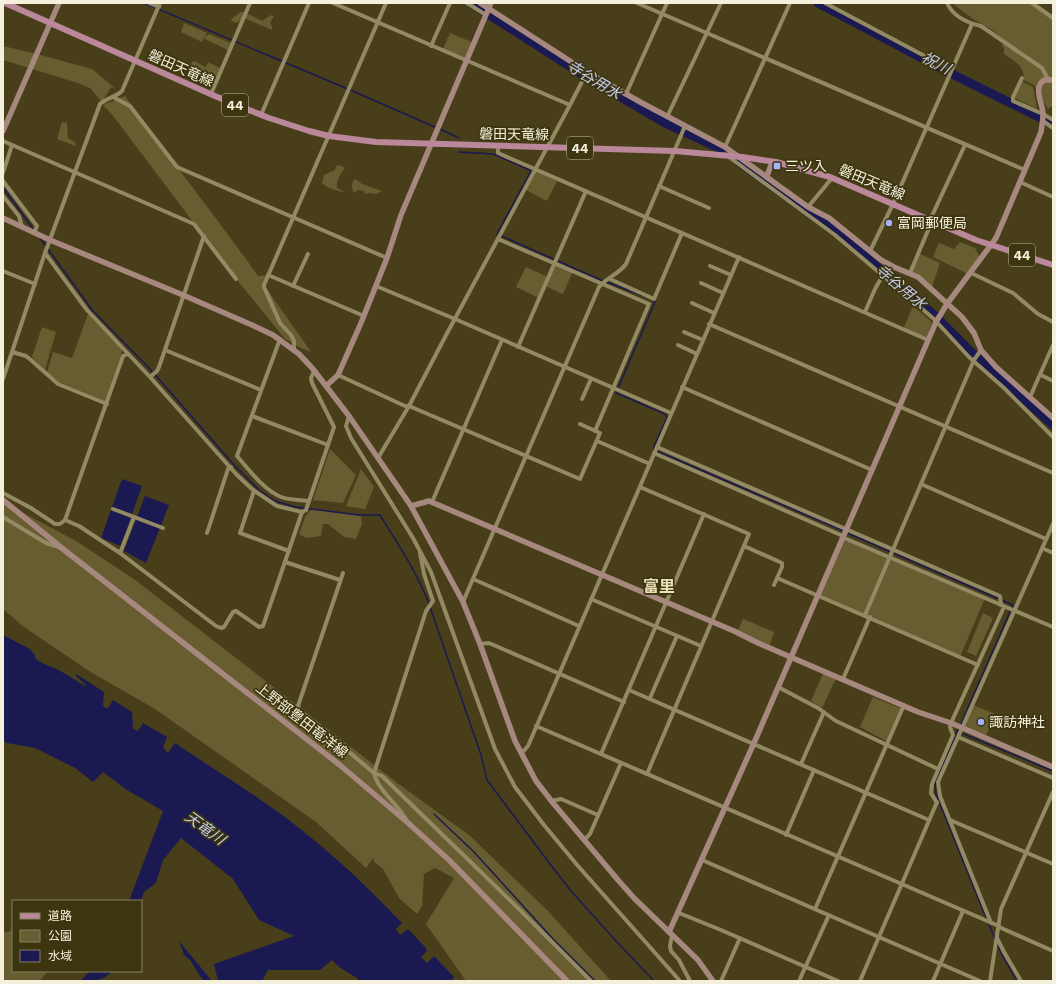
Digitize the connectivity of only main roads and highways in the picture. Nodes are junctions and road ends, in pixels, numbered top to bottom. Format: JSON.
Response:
{"nodes":[{"id":1,"x":5,"y":3,"type":"edge"},
{"id":2,"x":1053,"y":265,"type":"edge"}],
"edges":[{"from":1,"to":2,"type":"main road","name":"磐田天竜線","number":"44"}]}
